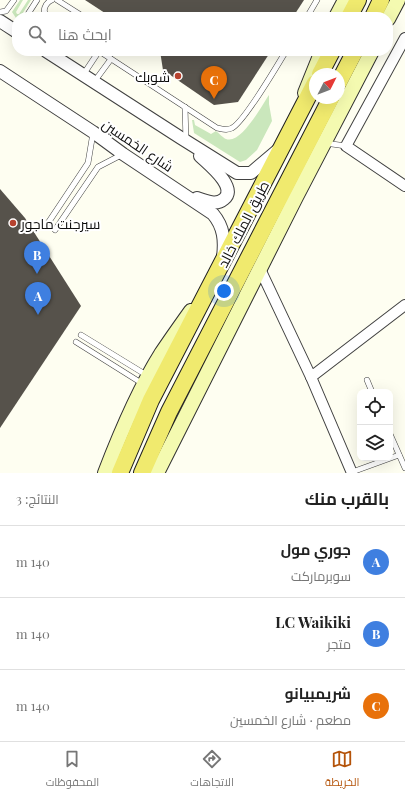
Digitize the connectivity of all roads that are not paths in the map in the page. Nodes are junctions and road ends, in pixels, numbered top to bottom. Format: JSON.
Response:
{"nodes":[{"id":1,"x":14,"y":0,"type":"edge"},
{"id":2,"x":38,"y":0,"type":"edge"},
{"id":3,"x":52,"y":0,"type":"edge"},
{"id":4,"x":57,"y":0,"type":"edge"},
{"id":5,"x":317,"y":0,"type":"edge"},
{"id":6,"x":345,"y":0,"type":"edge"},
{"id":7,"x":358,"y":0,"type":"edge"},
{"id":8,"x":381,"y":0,"type":"edge"},
{"id":9,"x":398,"y":0,"type":"edge"},
{"id":10,"x":0,"y":12,"type":"edge"},
{"id":11,"x":30,"y":12,"type":"edge"},
{"id":12,"x":44,"y":12,"type":"edge"},
{"id":13,"x":76,"y":12,"type":"edge"},
{"id":14,"x":310,"y":12,"type":"edge"},
{"id":15,"x":339,"y":12,"type":"edge"},
{"id":16,"x":352,"y":12,"type":"edge"},
{"id":17,"x":375,"y":12,"type":"edge"},
{"id":18,"x":392,"y":12,"type":"edge"},
{"id":19,"x":0,"y":21,"type":"edge"},
{"id":20,"x":12,"y":29,"type":"edge"},
{"id":21,"x":405,"y":38,"type":"edge"},
{"id":22,"x":54,"y":56,"type":"edge"},
{"id":23,"x":96,"y":56,"type":"edge"},
{"id":24,"x":107,"y":56,"type":"edge"},
{"id":25,"x":283,"y":56,"type":"edge"},
{"id":26,"x":320,"y":56,"type":"edge"},
{"id":27,"x":329,"y":56,"type":"edge"},
{"id":28,"x":352,"y":56,"type":"edge"},
{"id":29,"x":369,"y":56,"type":"edge"},
{"id":30,"x":112,"y":59,"type":"junction"},
{"id":31,"x":323,"y":68,"type":"edge"},
{"id":32,"x":345,"y":70,"type":"edge"},
{"id":33,"x":0,"y":72,"type":"edge"},
{"id":34,"x":83,"y":75,"type":"junction"},
{"id":35,"x":94,"y":82,"type":"junction"},
{"id":36,"x":309,"y":95,"type":"edge"},
{"id":37,"x":328,"y":104,"type":"edge"},
{"id":38,"x":185,"y":107,"type":"junction"},
{"id":39,"x":93,"y":132,"type":"junction"},
{"id":40,"x":184,"y":140,"type":"junction"},
{"id":41,"x":324,"y":143,"type":"junction"},
{"id":42,"x":283,"y":145,"type":"junction"},
{"id":43,"x":346,"y":146,"type":"junction"},
{"id":44,"x":123,"y":154,"type":"junction"},
{"id":45,"x":405,"y":186,"type":"edge"},
{"id":46,"x":183,"y":193,"type":"junction"},
{"id":47,"x":48,"y":223,"type":"dead end"},
{"id":48,"x":54,"y":230,"type":"dead end"},
{"id":49,"x":222,"y":266,"type":"junction"},
{"id":50,"x":260,"y":269,"type":"junction"},
{"id":51,"x":405,"y":305,"type":"edge"},
{"id":52,"x":80,"y":335,"type":"dead end"},
{"id":53,"x":76,"y":342,"type":"dead end"},
{"id":54,"x":311,"y":378,"type":"junction"},
{"id":55,"x":366,"y":380,"type":"dead end"},
{"id":56,"x":147,"y":381,"type":"junction"},
{"id":57,"x":370,"y":389,"type":"edge"},
{"id":58,"x":393,"y":441,"type":"edge"},
{"id":59,"x":399,"y":455,"type":"junction"},
{"id":60,"x":405,"y":468,"type":"edge"},
{"id":61,"x":157,"y":472,"type":"edge"},
{"id":62,"x":105,"y":473,"type":"edge"},
{"id":63,"x":120,"y":473,"type":"edge"},
{"id":64,"x":142,"y":473,"type":"edge"},
{"id":65,"x":352,"y":473,"type":"edge"}],
"edges":[{"from":1,"to":10,"type":"lane"},
{"from":2,"to":11,"type":"lane"},
{"from":3,"to":12,"type":"lane"},
{"from":4,"to":13,"type":"lane"},
{"from":5,"to":14,"type":"lane"},
{"from":6,"to":15,"type":"main road"},
{"from":7,"to":16,"type":"main road"},
{"from":8,"to":17,"type":"main road"},
{"from":9,"to":18,"type":"main road"},
{"from":19,"to":20,"type":"street"},
{"from":21,"to":43,"type":"street"},
{"from":22,"to":34,"type":"street","name":"شارع الخمسين"},
{"from":23,"to":34,"type":"lane"},
{"from":24,"to":30,"type":"lane"},
{"from":25,"to":38,"type":"lane"},
{"from":26,"to":42,"type":"main road"},
{"from":27,"to":31,"type":"main road"},
{"from":28,"to":32,"type":"main road"},
{"from":29,"to":41,"type":"main road"},
{"from":30,"to":35,"type":"lane"},
{"from":30,"to":38,"type":"lane"},
{"from":33,"to":39,"type":"street","name":"شارع الخمسين"},
{"from":34,"to":35,"type":"street","name":"شارع الخمسين"},
{"from":35,"to":40,"type":"street","name":"شارع الخمسين"},
{"from":36,"to":42,"type":"main road","name":"طريق الملك خالد"},
{"from":37,"to":64,"type":"main road","name":"طريق الملك خالد"},
{"from":38,"to":40,"type":"lane"},
{"from":39,"to":44,"type":"street","name":"شارع الخمسين"},
{"from":39,"to":47,"type":"lane"},
{"from":40,"to":42,"type":"street","name":"شارع الخمسين"},
{"from":40,"to":46,"type":"street"},
{"from":41,"to":43,"type":"lane"},
{"from":41,"to":50,"type":"main road"},
{"from":42,"to":49,"type":"main road","name":"طريق الملك خالد"},
{"from":43,"to":45,"type":"street"},
{"from":44,"to":46,"type":"street","name":"شارع الخمسين"},
{"from":44,"to":48,"type":"lane"},
{"from":46,"to":49,"type":"street","name":"شارع الخمسين"},
{"from":49,"to":56,"type":"main road"},
{"from":49,"to":63,"type":"main road","name":"طريق الملك خالد"},
{"from":50,"to":54,"type":"street"},
{"from":50,"to":61,"type":"main road"},
{"from":51,"to":54,"type":"street"},
{"from":52,"to":56,"type":"lane"},
{"from":53,"to":56,"type":"lane"},
{"from":54,"to":65,"type":"street"},
{"from":55,"to":57,"type":"lane"},
{"from":56,"to":62,"type":"main road"},
{"from":58,"to":59,"type":"lane"},
{"from":59,"to":60,"type":"lane"},
{"from":59,"to":65,"type":"lane"}]}
